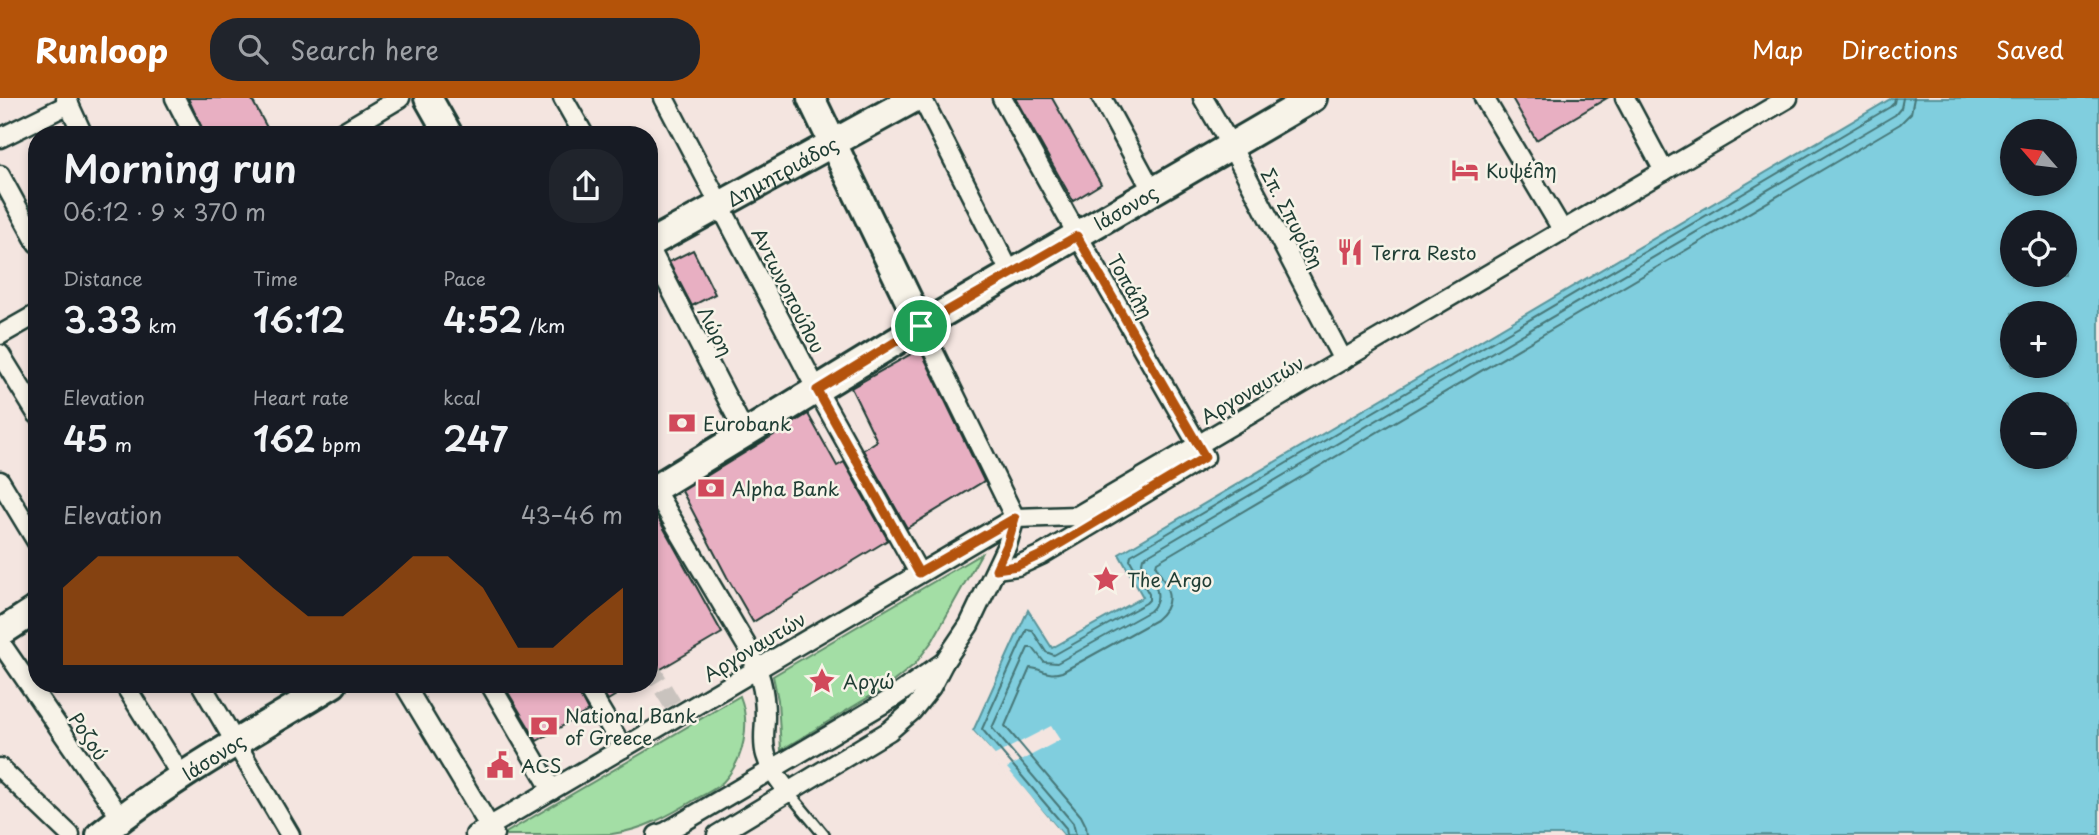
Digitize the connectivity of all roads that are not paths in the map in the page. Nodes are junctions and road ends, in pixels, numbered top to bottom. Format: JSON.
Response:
{"nodes":[{"id":1,"x":175,"y":98,"type":"edge"},
{"id":2,"x":400,"y":98,"type":"edge"},
{"id":3,"x":428,"y":98,"type":"edge"},
{"id":4,"x":563,"y":98,"type":"edge"},
{"id":5,"x":664,"y":98,"type":"edge"},
{"id":6,"x":811,"y":98,"type":"edge"},
{"id":7,"x":915,"y":98,"type":"edge"},
{"id":8,"x":922,"y":98,"type":"edge"},
{"id":9,"x":1002,"y":98,"type":"edge"},
{"id":10,"x":1102,"y":98,"type":"edge"},
{"id":11,"x":1203,"y":98,"type":"edge"},
{"id":12,"x":1484,"y":98,"type":"edge"},
{"id":13,"x":1625,"y":98,"type":"edge"},
{"id":14,"x":1788,"y":98,"type":"edge"},
{"id":15,"x":67,"y":101,"type":"edge"},
{"id":16,"x":1297,"y":102,"type":"edge"},
{"id":17,"x":79,"y":126,"type":"edge"},
{"id":18,"x":189,"y":126,"type":"edge"},
{"id":19,"x":353,"y":126,"type":"edge"},
{"id":20,"x":444,"y":126,"type":"edge"},
{"id":21,"x":579,"y":126,"type":"edge"},
{"id":22,"x":0,"y":138,"type":"edge"},
{"id":23,"x":832,"y":143,"type":"junction"},
{"id":24,"x":1231,"y":146,"type":"junction"},
{"id":25,"x":1664,"y":171,"type":"junction"},
{"id":26,"x":0,"y":175,"type":"edge"},
{"id":27,"x":1153,"y":192,"type":"junction"},
{"id":28,"x":721,"y":205,"type":"junction"},
{"id":29,"x":28,"y":226,"type":"edge"},
{"id":30,"x":1563,"y":231,"type":"junction"},
{"id":31,"x":1077,"y":236,"type":"junction"},
{"id":32,"x":658,"y":241,"type":"edge"},
{"id":33,"x":658,"y":263,"type":"edge"},
{"id":34,"x":1011,"y":274,"type":"junction"},
{"id":35,"x":28,"y":319,"type":"edge"},
{"id":36,"x":921,"y":326,"type":"junction"},
{"id":37,"x":0,"y":335,"type":"edge"},
{"id":38,"x":0,"y":354,"type":"edge"},
{"id":39,"x":1343,"y":360,"type":"junction"},
{"id":40,"x":817,"y":390,"type":"junction"},
{"id":41,"x":28,"y":399,"type":"edge"},
{"id":42,"x":746,"y":433,"type":"junction"},
{"id":43,"x":1201,"y":451,"type":"junction"},
{"id":44,"x":0,"y":481,"type":"edge"},
{"id":45,"x":658,"y":483,"type":"edge"},
{"id":46,"x":658,"y":499,"type":"edge"},
{"id":47,"x":1015,"y":518,"type":"junction"},
{"id":48,"x":28,"y":527,"type":"edge"},
{"id":49,"x":996,"y":569,"type":"junction"},
{"id":50,"x":919,"y":573,"type":"junction"},
{"id":51,"x":28,"y":615,"type":"edge"},
{"id":52,"x":0,"y":632,"type":"edge"},
{"id":53,"x":0,"y":642,"type":"edge"},
{"id":54,"x":944,"y":662,"type":"junction"},
{"id":55,"x":758,"y":668,"type":"junction"},
{"id":56,"x":28,"y":683,"type":"edge"},
{"id":57,"x":35,"y":693,"type":"edge"},
{"id":58,"x":130,"y":693,"type":"edge"},
{"id":59,"x":206,"y":693,"type":"edge"},
{"id":60,"x":312,"y":693,"type":"edge"},
{"id":61,"x":409,"y":693,"type":"edge"},
{"id":62,"x":495,"y":693,"type":"edge"},
{"id":63,"x":590,"y":693,"type":"edge"},
{"id":64,"x":236,"y":744,"type":"junction"},
{"id":65,"x":623,"y":748,"type":"junction"},
{"id":66,"x":0,"y":768,"type":"edge"},
{"id":67,"x":772,"y":769,"type":"junction"},
{"id":68,"x":182,"y":777,"type":"junction"},
{"id":69,"x":552,"y":790,"type":"junction"},
{"id":70,"x":789,"y":793,"type":"junction"},
{"id":71,"x":121,"y":818,"type":"junction"},
{"id":72,"x":486,"y":832,"type":"edge"},
{"id":73,"x":70,"y":835,"type":"edge"},
{"id":74,"x":100,"y":835,"type":"edge"},
{"id":75,"x":290,"y":835,"type":"edge"},
{"id":76,"x":657,"y":835,"type":"edge"},
{"id":77,"x":718,"y":835,"type":"edge"},
{"id":78,"x":824,"y":835,"type":"edge"}],
"edges":[{"from":1,"to":18,"type":"street"},
{"from":2,"to":19,"type":"street"},
{"from":3,"to":20,"type":"main road"},
{"from":4,"to":21,"type":"street"},
{"from":5,"to":28,"type":"street","name":"Αντωνοπούλου"},
{"from":6,"to":23,"type":"main road"},
{"from":7,"to":23,"type":"main road","name":"Δημητριάδος"},
{"from":8,"to":34,"type":"street"},
{"from":9,"to":31,"type":"street","name":"Τοπάλη"},
{"from":10,"to":27,"type":"street"},
{"from":11,"to":24,"type":"street","name":"Σπ. Σπυρίδη"},
{"from":12,"to":30,"type":"street"},
{"from":13,"to":25,"type":"street"},
{"from":14,"to":25,"type":"street","name":"Αργοναυτών"},
{"from":15,"to":17,"type":"street"},
{"from":15,"to":22,"type":"street"},
{"from":16,"to":24,"type":"main road","name":"Ιάσονος"},
{"from":23,"to":28,"type":"main road","name":"Δημητριάδος"},
{"from":23,"to":36,"type":"main road"},
{"from":24,"to":27,"type":"main road","name":"Ιάσονος"},
{"from":24,"to":39,"type":"street","name":"Σπ. Σπυρίδη"},
{"from":25,"to":30,"type":"street","name":"Αργοναυτών"},
{"from":26,"to":29,"type":"street"},
{"from":27,"to":31,"type":"main road","name":"Ιάσονος"},
{"from":28,"to":32,"type":"main road","name":"Δημητριάδος"},
{"from":28,"to":40,"type":"street","name":"Αντωνοπούλου"},
{"from":30,"to":39,"type":"street","name":"Αργοναυτών"},
{"from":31,"to":34,"type":"main road","name":"Ιάσονος"},
{"from":31,"to":43,"type":"street","name":"Τοπάλη"},
{"from":33,"to":42,"type":"street","name":"Λώρη"},
{"from":34,"to":36,"type":"main road","name":"Ιάσονος"},
{"from":35,"to":37,"type":"street"},
{"from":36,"to":40,"type":"main road","name":"Ιάσονος"},
{"from":36,"to":47,"type":"street"},
{"from":38,"to":41,"type":"street"},
{"from":39,"to":43,"type":"street","name":"Αργοναυτών"},
{"from":40,"to":42,"type":"main road","name":"Ιάσονος"},
{"from":40,"to":50,"type":"street","name":"Αντωνοπούλου"},
{"from":42,"to":45,"type":"main road","name":"Ιάσονος"},
{"from":43,"to":47,"type":"street","name":"Αργοναυτών"},
{"from":43,"to":49,"type":"street","name":"Αργοναυτών"},
{"from":44,"to":48,"type":"street"},
{"from":46,"to":55,"type":"street"},
{"from":47,"to":49,"type":"street"},
{"from":47,"to":50,"type":"street","name":"Αργοναυτών"},
{"from":49,"to":54,"type":"street"},
{"from":50,"to":55,"type":"street","name":"Αργοναυτών"},
{"from":51,"to":52,"type":"main road"},
{"from":53,"to":56,"type":"street","name":"Ροζού"},
{"from":54,"to":67,"type":"street"},
{"from":54,"to":70,"type":"street"},
{"from":55,"to":65,"type":"street","name":"Αργοναυτών"},
{"from":55,"to":67,"type":"street"},
{"from":57,"to":71,"type":"street","name":"Ροζού"},
{"from":58,"to":68,"type":"street"},
{"from":59,"to":64,"type":"street"},
{"from":60,"to":64,"type":"main road","name":"Ιάσονος"},
{"from":61,"to":72,"type":"street"},
{"from":62,"to":69,"type":"street"},
{"from":63,"to":65,"type":"street"},
{"from":64,"to":68,"type":"main road","name":"Ιάσονος"},
{"from":64,"to":75,"type":"street"},
{"from":65,"to":69,"type":"street","name":"Αργοναυτών"},
{"from":66,"to":73,"type":"street"},
{"from":67,"to":70,"type":"street"},
{"from":67,"to":76,"type":"street"},
{"from":68,"to":71,"type":"main road","name":"Ιάσονος"},
{"from":69,"to":72,"type":"street","name":"Αργοναυτών"},
{"from":70,"to":77,"type":"street"},
{"from":70,"to":78,"type":"lane"},
{"from":71,"to":74,"type":"main road","name":"Ιάσονος"}]}
